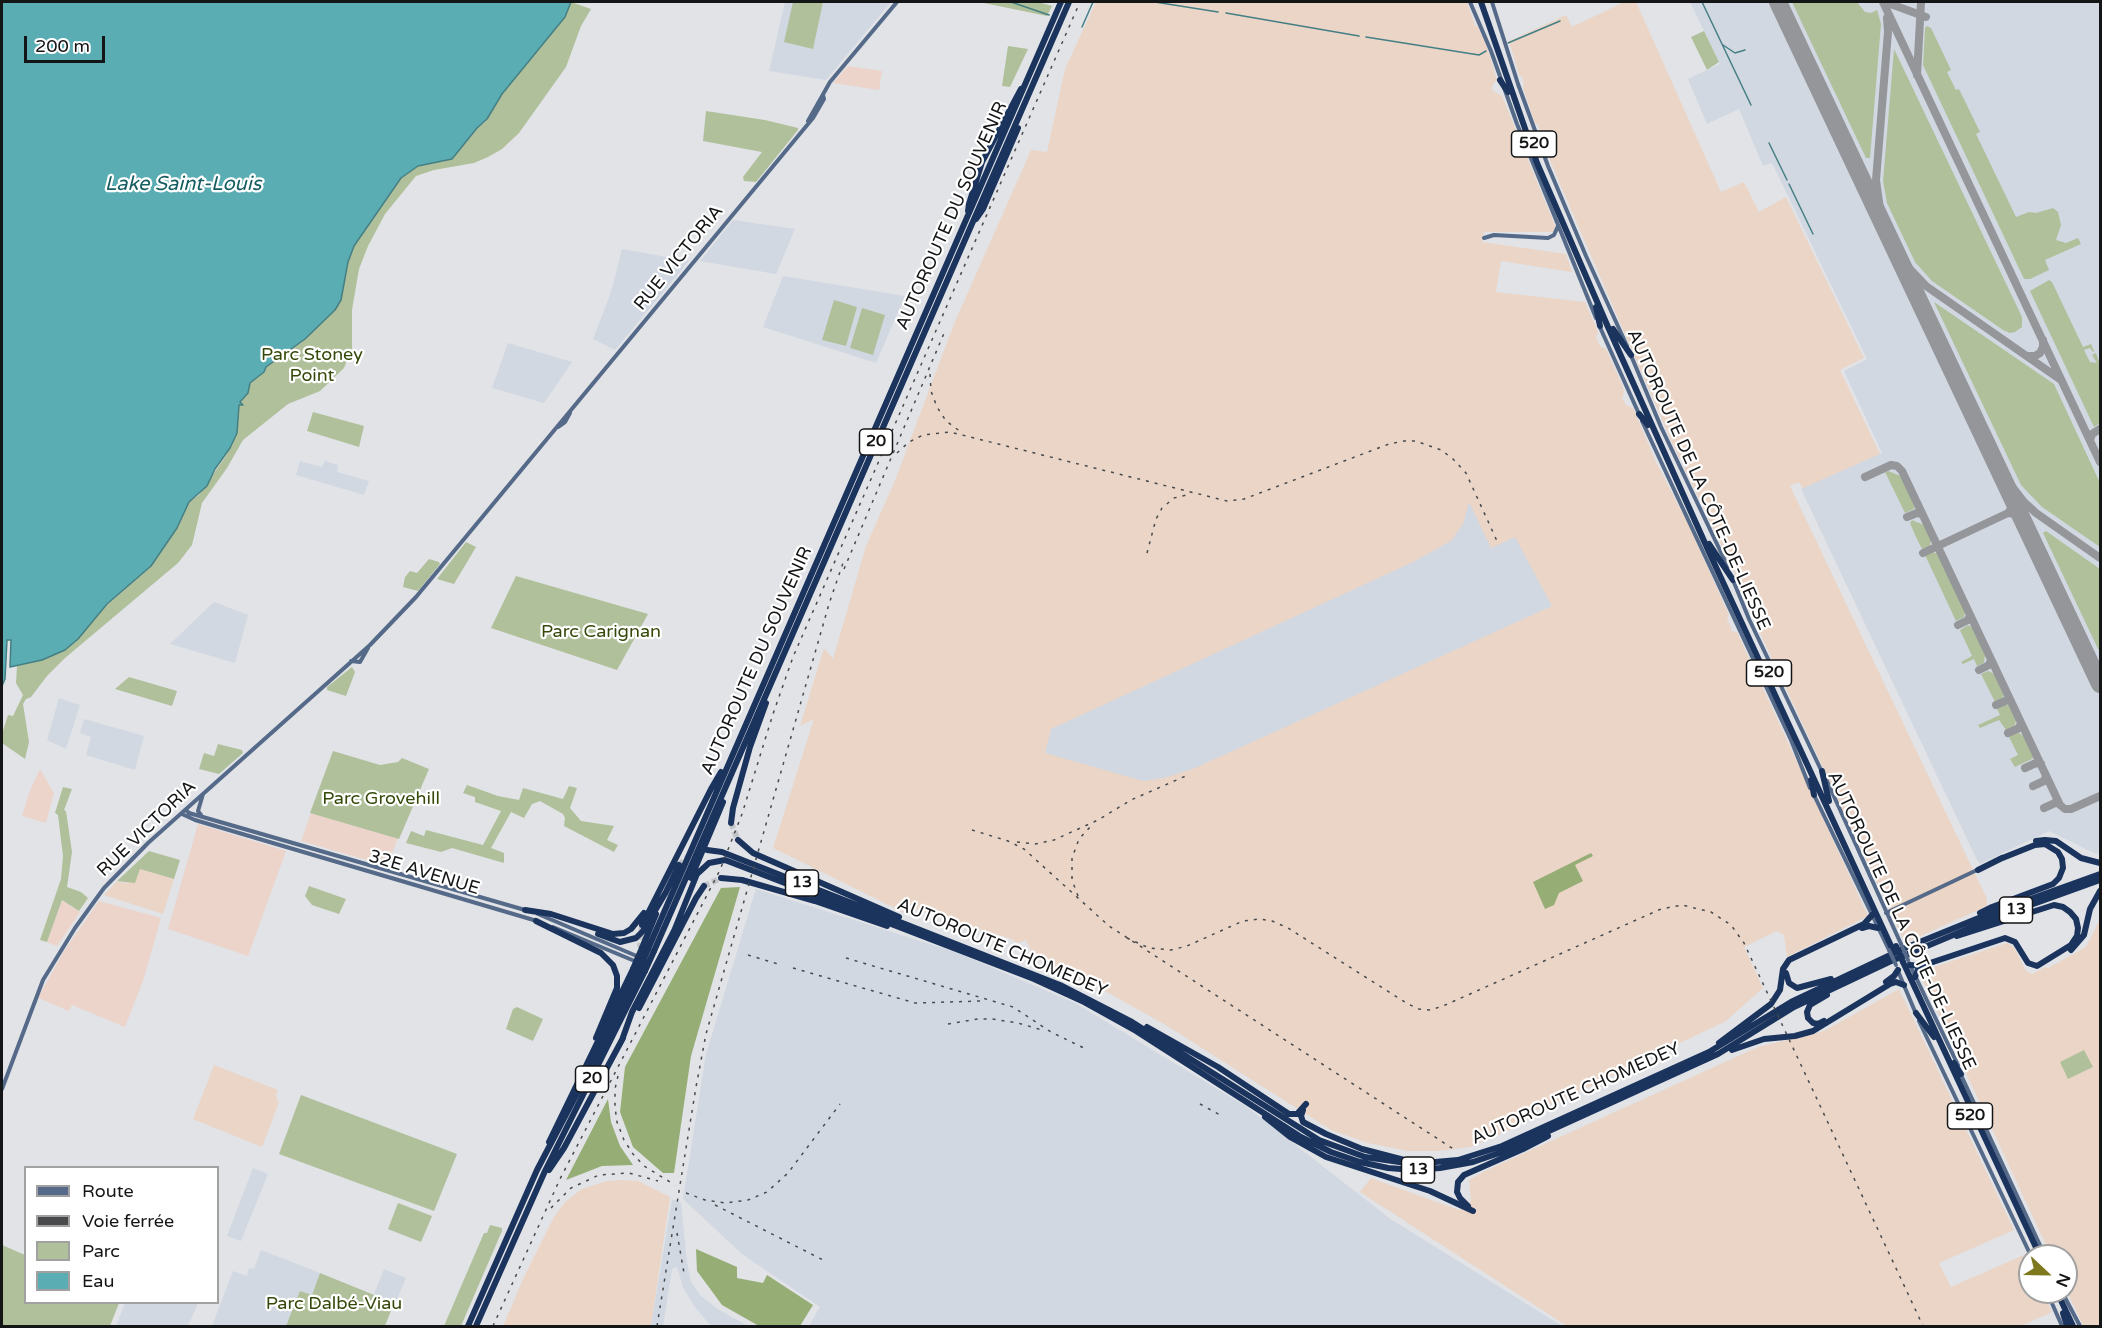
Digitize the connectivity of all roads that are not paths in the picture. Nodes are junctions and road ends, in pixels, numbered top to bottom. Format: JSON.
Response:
{"nodes":[{"id":1,"x":897,"y":2,"type":"edge"},
{"id":2,"x":1061,"y":2,"type":"edge"},
{"id":3,"x":1069,"y":2,"type":"edge"},
{"id":4,"x":1470,"y":2,"type":"edge"},
{"id":5,"x":1486,"y":2,"type":"edge"},
{"id":6,"x":1035,"y":70,"type":"junction"},
{"id":7,"x":1500,"y":80,"type":"junction"},
{"id":8,"x":1518,"y":112,"type":"junction"},
{"id":9,"x":997,"y":160,"type":"junction"},
{"id":10,"x":968,"y":217,"type":"junction"},
{"id":11,"x":1559,"y":226,"type":"junction"},
{"id":12,"x":969,"y":229,"type":"junction"},
{"id":13,"x":1484,"y":238,"type":"dead end"},
{"id":14,"x":1571,"y":239,"type":"junction"},
{"id":15,"x":1576,"y":250,"type":"junction"},
{"id":16,"x":1592,"y":291,"type":"junction"},
{"id":17,"x":1600,"y":326,"type":"junction"},
{"id":18,"x":1613,"y":329,"type":"junction"},
{"id":19,"x":1631,"y":355,"type":"junction"},
{"id":20,"x":1639,"y":414,"type":"junction"},
{"id":21,"x":1659,"y":444,"type":"junction"},
{"id":22,"x":1670,"y":462,"type":"junction"},
{"id":23,"x":1675,"y":474,"type":"junction"},
{"id":24,"x":1709,"y":544,"type":"junction"},
{"id":25,"x":1733,"y":580,"type":"junction"},
{"id":26,"x":370,"y":645,"type":"junction"},
{"id":27,"x":361,"y":653,"type":"junction"},
{"id":28,"x":351,"y":661,"type":"junction"},
{"id":29,"x":359,"y":662,"type":"junction"},
{"id":30,"x":772,"y":680,"type":"junction"},
{"id":31,"x":734,"y":759,"type":"junction"},
{"id":32,"x":1805,"y":759,"type":"junction"},
{"id":33,"x":1822,"y":771,"type":"junction"},
{"id":34,"x":203,"y":793,"type":"junction"},
{"id":35,"x":1814,"y":795,"type":"junction"},
{"id":36,"x":1829,"y":801,"type":"junction"},
{"id":37,"x":184,"y":812,"type":"junction"},
{"id":38,"x":201,"y":816,"type":"junction"},
{"id":39,"x":732,"y":823,"type":"tunnel mouth"},
{"id":40,"x":738,"y":840,"type":"tunnel mouth"},
{"id":41,"x":707,"y":850,"type":"dead end"},
{"id":42,"x":2000,"y":859,"type":"junction"},
{"id":43,"x":736,"y":860,"type":"junction"},
{"id":44,"x":2100,"y":863,"type":"edge"},
{"id":45,"x":679,"y":865,"type":"tunnel mouth"},
{"id":46,"x":1978,"y":870,"type":"joint"},
{"id":47,"x":2100,"y":874,"type":"edge"},
{"id":48,"x":722,"y":878,"type":"tunnel mouth"},
{"id":49,"x":2100,"y":880,"type":"edge"},
{"id":50,"x":705,"y":886,"type":"tunnel mouth"},
{"id":51,"x":2100,"y":891,"type":"edge"},
{"id":52,"x":666,"y":892,"type":"junction"},
{"id":53,"x":654,"y":898,"type":"junction"},
{"id":54,"x":525,"y":910,"type":"junction"},
{"id":55,"x":1886,"y":913,"type":"junction"},
{"id":56,"x":555,"y":915,"type":"junction"},
{"id":57,"x":1872,"y":915,"type":"junction"},
{"id":58,"x":536,"y":921,"type":"junction"},
{"id":59,"x":642,"y":925,"type":"tunnel mouth"},
{"id":60,"x":1878,"y":928,"type":"junction"},
{"id":61,"x":1951,"y":929,"type":"junction"},
{"id":62,"x":1932,"y":943,"type":"junction"},
{"id":63,"x":954,"y":945,"type":"junction"},
{"id":64,"x":1894,"y":947,"type":"junction"},
{"id":65,"x":663,"y":950,"type":"junction"},
{"id":66,"x":652,"y":957,"type":"junction"},
{"id":67,"x":2048,"y":960,"type":"junction"},
{"id":68,"x":1902,"y":964,"type":"junction"},
{"id":69,"x":1922,"y":966,"type":"junction"},
{"id":70,"x":639,"y":970,"type":"junction"},
{"id":71,"x":1857,"y":970,"type":"junction"},
{"id":72,"x":1915,"y":977,"type":"junction"},
{"id":73,"x":1850,"y":980,"type":"junction"},
{"id":74,"x":1904,"y":985,"type":"junction"},
{"id":75,"x":1109,"y":1008,"type":"junction"},
{"id":76,"x":1916,"y":1013,"type":"junction"},
{"id":77,"x":1934,"y":1037,"type":"junction"},
{"id":78,"x":622,"y":1040,"type":"junction"},
{"id":79,"x":1944,"y":1051,"type":"junction"},
{"id":80,"x":1695,"y":1058,"type":"junction"},
{"id":81,"x":1709,"y":1058,"type":"junction"},
{"id":82,"x":1961,"y":1074,"type":"junction"},
{"id":83,"x":581,"y":1075,"type":"junction"},
{"id":84,"x":2,"y":1089,"type":"edge"},
{"id":85,"x":1254,"y":1107,"type":"junction"},
{"id":86,"x":1586,"y":1114,"type":"junction"},
{"id":87,"x":1993,"y":1161,"type":"junction"},
{"id":88,"x":1420,"y":1164,"type":"junction"},
{"id":89,"x":537,"y":1170,"type":"junction"},
{"id":90,"x":1999,"y":1173,"type":"junction"},
{"id":91,"x":538,"y":1185,"type":"junction"},
{"id":92,"x":2026,"y":1244,"type":"edge"},
{"id":93,"x":2032,"y":1244,"type":"edge"},
{"id":94,"x":2038,"y":1244,"type":"edge"},
{"id":95,"x":2053,"y":1304,"type":"edge"},
{"id":96,"x":2059,"y":1304,"type":"edge"},
{"id":97,"x":2061,"y":1304,"type":"edge"},
{"id":98,"x":2068,"y":1304,"type":"edge"},
{"id":99,"x":468,"y":1326,"type":"edge"},
{"id":100,"x":476,"y":1326,"type":"edge"},
{"id":101,"x":2062,"y":1326,"type":"edge"},
{"id":102,"x":2068,"y":1326,"type":"edge"},
{"id":103,"x":2073,"y":1326,"type":"edge"},
{"id":104,"x":2080,"y":1326,"type":"edge"}],
"edges":[{"from":1,"to":26,"type":"main road","name":"RUE VICTORIA"},
{"from":2,"to":6,"type":"highway","name":"AUTOROUTE DU SOUVENIR"},
{"from":3,"to":6,"type":"highway","name":"AUTOROUTE DU SOUVENIR"},
{"from":4,"to":7,"type":"main road"},
{"from":5,"to":8,"type":"highway","name":"AUTOROUTE DE LA CÔTE-DE-LIESSE","number":"520"},
{"from":5,"to":14,"type":"highway","name":"AUTOROUTE DE LA CÔTE-DE-LIESSE","number":"520"},
{"from":6,"to":9,"type":"highway","name":"AUTOROUTE DU SOUVENIR"},
{"from":6,"to":10,"type":"highway"},
{"from":6,"to":12,"type":"highway"},
{"from":7,"to":8,"type":"highway"},
{"from":7,"to":11,"type":"main road"},
{"from":8,"to":14,"type":"highway","name":"AUTOROUTE DE LA CÔTE-DE-LIESSE","number":"520"},
{"from":9,"to":10,"type":"highway","name":"AUTOROUTE DU SOUVENIR","number":"20"},
{"from":9,"to":12,"type":"highway","name":"AUTOROUTE DU SOUVENIR","number":"20"},
{"from":10,"to":31,"type":"highway","name":"AUTOROUTE DU SOUVENIR","number":"20"},
{"from":11,"to":13,"type":"main road"},
{"from":11,"to":14,"type":"main road"},
{"from":12,"to":30,"type":"highway","name":"AUTOROUTE DU SOUVENIR","number":"20"},
{"from":14,"to":15,"type":"highway","name":"AUTOROUTE DE LA CÔTE-DE-LIESSE","number":"520"},
{"from":15,"to":16,"type":"highway","name":"AUTOROUTE DE LA CÔTE-DE-LIESSE","number":"520"},
{"from":15,"to":17,"type":"main road"},
{"from":15,"to":18,"type":"highway","name":"AUTOROUTE DE LA CÔTE-DE-LIESSE","number":"520"},
{"from":15,"to":19,"type":"main road"},
{"from":16,"to":17,"type":"highway"},
{"from":16,"to":21,"type":"highway","name":"AUTOROUTE DE LA CÔTE-DE-LIESSE","number":"520"},
{"from":17,"to":20,"type":"main road"},
{"from":18,"to":19,"type":"highway"},
{"from":18,"to":22,"type":"highway","name":"AUTOROUTE DE LA CÔTE-DE-LIESSE","number":"520"},
{"from":19,"to":22,"type":"main road"},
{"from":20,"to":21,"type":"highway"},
{"from":20,"to":22,"type":"main road"},
{"from":21,"to":22,"type":"highway","name":"AUTOROUTE DE LA CÔTE-DE-LIESSE","number":"520"},
{"from":22,"to":23,"type":"highway","name":"AUTOROUTE DE LA CÔTE-DE-LIESSE","number":"520"},
{"from":23,"to":24,"type":"highway","name":"AUTOROUTE DE LA CÔTE-DE-LIESSE","number":"520"},
{"from":23,"to":25,"type":"main road"},
{"from":23,"to":32,"type":"highway","name":"AUTOROUTE DE LA CÔTE-DE-LIESSE","number":"520"},
{"from":23,"to":35,"type":"main road"},
{"from":24,"to":25,"type":"highway"},
{"from":24,"to":36,"type":"highway","name":"AUTOROUTE DE LA CÔTE-DE-LIESSE","number":"520"},
{"from":25,"to":33,"type":"main road"},
{"from":26,"to":27,"type":"main road","name":"RUE VICTORIA"},
{"from":26,"to":29,"type":"main road","name":"RUE VICTORIA"},
{"from":27,"to":28,"type":"main road","name":"RUE VICTORIA"},
{"from":27,"to":29,"type":"main road"},
{"from":28,"to":29,"type":"main road"},
{"from":28,"to":34,"type":"main road","name":"RUE VICTORIA"},
{"from":30,"to":31,"type":"highway","name":"AUTOROUTE DU SOUVENIR","number":"20"},
{"from":30,"to":39,"type":"highway"},
{"from":31,"to":53,"type":"highway"},
{"from":31,"to":65,"type":"highway"},
{"from":31,"to":66,"type":"highway","name":"AUTOROUTE DU SOUVENIR","number":"20"},
{"from":32,"to":35,"type":"highway"},
{"from":32,"to":64,"type":"highway","name":"AUTOROUTE DE LA CÔTE-DE-LIESSE","number":"520"},
{"from":33,"to":36,"type":"highway"},
{"from":33,"to":55,"type":"main road"},
{"from":34,"to":37,"type":"main road","name":"RUE VICTORIA"},
{"from":34,"to":38,"type":"main road"},
{"from":35,"to":57,"type":"main road"},
{"from":36,"to":64,"type":"highway","name":"AUTOROUTE DE LA CÔTE-DE-LIESSE","number":"520"},
{"from":37,"to":38,"type":"main road","name":"32E AVENUE"},
{"from":37,"to":58,"type":"main road","name":"32E AVENUE"},
{"from":37,"to":84,"type":"main road","name":"RUE VICTORIA"},
{"from":38,"to":54,"type":"main road","name":"32E AVENUE"},
{"from":40,"to":63,"type":"highway"},
{"from":41,"to":43,"type":"highway"},
{"from":42,"to":44,"type":"highway"},
{"from":42,"to":46,"type":"highway"},
{"from":42,"to":61,"type":"highway"},
{"from":43,"to":63,"type":"highway","name":"AUTOROUTE CHOMEDEY","number":"13"},
{"from":43,"to":65,"type":"highway"},
{"from":45,"to":52,"type":"highway"},
{"from":46,"to":55,"type":"main road"},
{"from":47,"to":61,"type":"highway","name":"AUTOROUTE CHOMEDEY","number":"13"},
{"from":48,"to":63,"type":"highway"},
{"from":49,"to":62,"type":"highway","name":"AUTOROUTE CHOMEDEY","number":"13"},
{"from":50,"to":78,"type":"highway"},
{"from":51,"to":67,"type":"highway"},
{"from":52,"to":56,"type":"highway"},
{"from":52,"to":66,"type":"highway"},
{"from":53,"to":56,"type":"highway"},
{"from":53,"to":59,"type":"highway"},
{"from":54,"to":56,"type":"highway"},
{"from":54,"to":66,"type":"main road","name":"32E AVENUE"},
{"from":55,"to":64,"type":"main road"},
{"from":57,"to":60,"type":"main road"},
{"from":57,"to":80,"type":"highway"},
{"from":58,"to":66,"type":"main road","name":"32E AVENUE"},
{"from":58,"to":83,"type":"highway"},
{"from":60,"to":64,"type":"main road"},
{"from":60,"to":71,"type":"highway"},
{"from":61,"to":71,"type":"highway","name":"AUTOROUTE CHOMEDEY","number":"13"},
{"from":62,"to":67,"type":"highway"},
{"from":62,"to":73,"type":"highway","name":"AUTOROUTE CHOMEDEY","number":"13"},
{"from":63,"to":75,"type":"highway","name":"AUTOROUTE CHOMEDEY","number":"13"},
{"from":63,"to":85,"type":"highway","name":"AUTOROUTE CHOMEDEY","number":"13"},
{"from":64,"to":68,"type":"highway","name":"AUTOROUTE DE LA CÔTE-DE-LIESSE","number":"520","bridge":true},
{"from":65,"to":66,"type":"highway"},
{"from":66,"to":70,"type":"highway","name":"AUTOROUTE DU SOUVENIR","number":"20","bridge":true},
{"from":66,"to":78,"type":"highway"},
{"from":67,"to":69,"type":"highway"},
{"from":68,"to":69,"type":"highway"},
{"from":68,"to":72,"type":"main road"},
{"from":68,"to":73,"type":"highway"},
{"from":68,"to":74,"type":"main road"},
{"from":68,"to":77,"type":"highway","name":"AUTOROUTE DE LA CÔTE-DE-LIESSE","number":"520"},
{"from":68,"to":79,"type":"highway","name":"AUTOROUTE DE LA CÔTE-DE-LIESSE","number":"520"},
{"from":69,"to":72,"type":"highway"},
{"from":70,"to":83,"type":"highway"},
{"from":70,"to":89,"type":"highway","name":"AUTOROUTE DU SOUVENIR","number":"20"},
{"from":70,"to":91,"type":"highway","name":"AUTOROUTE DU SOUVENIR","number":"20"},
{"from":71,"to":80,"type":"highway","name":"AUTOROUTE CHOMEDEY","number":"13"},
{"from":72,"to":82,"type":"main road"},
{"from":73,"to":81,"type":"highway","name":"AUTOROUTE CHOMEDEY","number":"13"},
{"from":74,"to":76,"type":"main road"},
{"from":74,"to":81,"type":"highway"},
{"from":75,"to":88,"type":"highway","name":"AUTOROUTE CHOMEDEY","number":"13"},
{"from":75,"to":88,"type":"highway"},
{"from":76,"to":77,"type":"highway"},
{"from":76,"to":87,"type":"main road"},
{"from":77,"to":87,"type":"highway","name":"AUTOROUTE DE LA CÔTE-DE-LIESSE","number":"520"},
{"from":78,"to":91,"type":"highway"},
{"from":79,"to":82,"type":"highway"},
{"from":79,"to":87,"type":"highway","name":"AUTOROUTE DE LA CÔTE-DE-LIESSE","number":"520"},
{"from":80,"to":88,"type":"highway","name":"AUTOROUTE CHOMEDEY","number":"13"},
{"from":81,"to":86,"type":"highway","name":"AUTOROUTE CHOMEDEY","number":"13"},
{"from":82,"to":87,"type":"main road"},
{"from":83,"to":89,"type":"highway"},
{"from":85,"to":86,"type":"highway","name":"AUTOROUTE CHOMEDEY","number":"13"},
{"from":85,"to":86,"type":"highway"},
{"from":87,"to":90,"type":"highway","name":"AUTOROUTE DE LA CÔTE-DE-LIESSE","number":"520"},
{"from":89,"to":99,"type":"highway","name":"AUTOROUTE DU SOUVENIR","number":"20"},
{"from":90,"to":92,"type":"main road"},
{"from":90,"to":93,"type":"highway","name":"AUTOROUTE DE LA CÔTE-DE-LIESSE","number":"520"},
{"from":90,"to":94,"type":"main road"},
{"from":91,"to":100,"type":"highway","name":"AUTOROUTE DU SOUVENIR","number":"20"},
{"from":95,"to":101,"type":"main road"},
{"from":96,"to":102,"type":"highway"},
{"from":97,"to":103,"type":"highway"},
{"from":98,"to":104,"type":"main road"}]}
